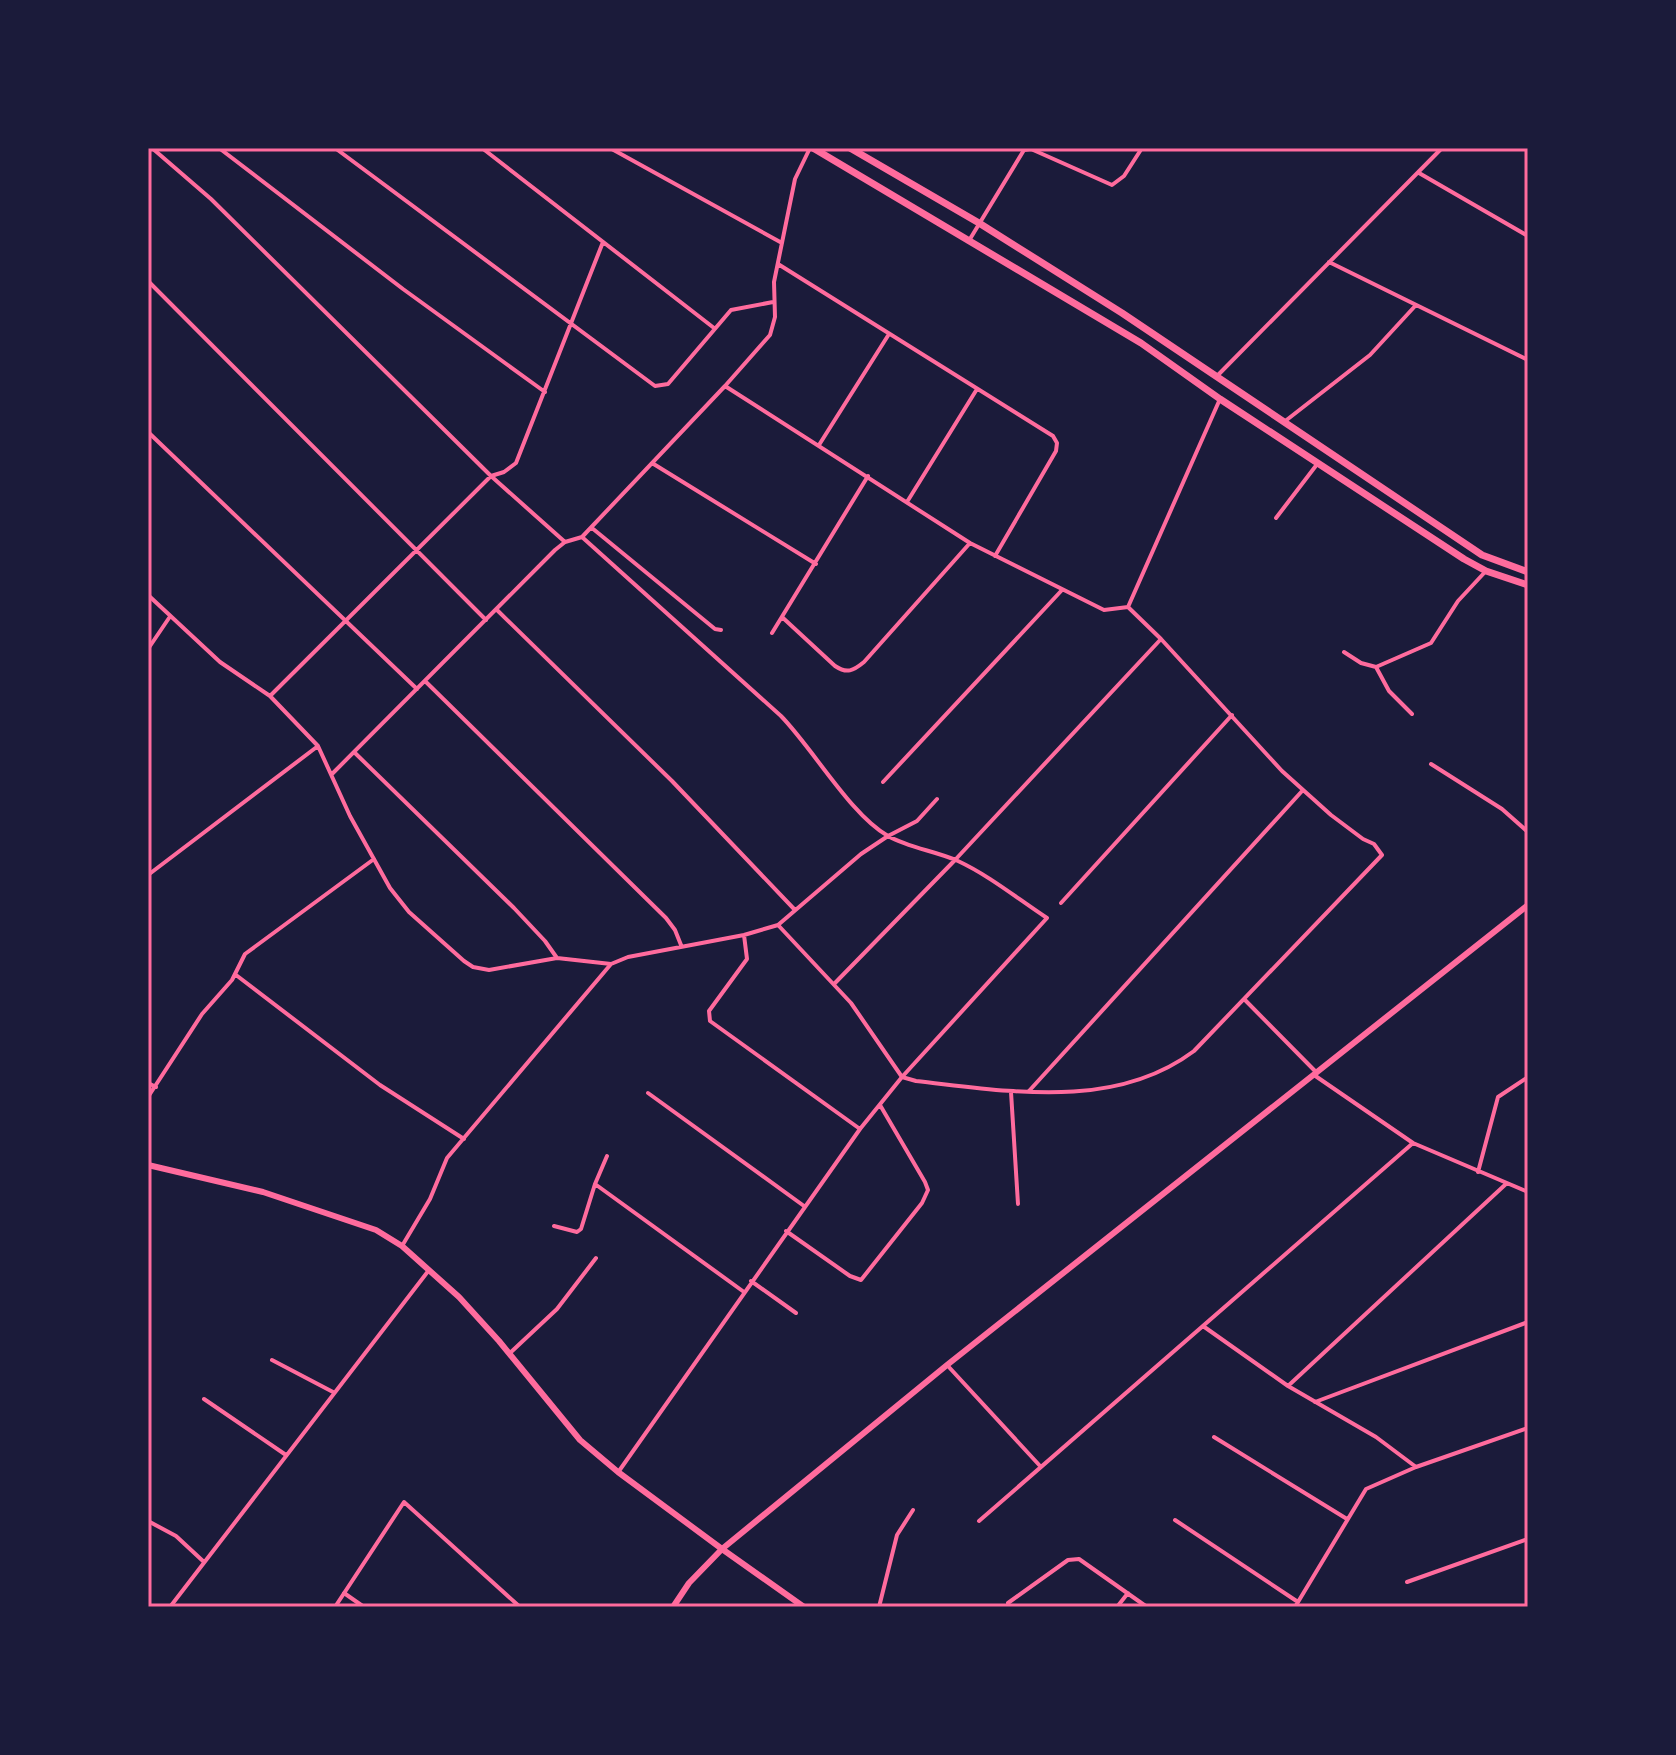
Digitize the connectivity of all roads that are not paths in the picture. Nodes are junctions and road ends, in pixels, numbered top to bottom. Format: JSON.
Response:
{"nodes":[{"id":1,"x":152,"y":148,"type":"edge"},
{"id":2,"x":219,"y":148,"type":"edge"},
{"id":3,"x":335,"y":148,"type":"edge"},
{"id":4,"x":482,"y":148,"type":"edge"},
{"id":5,"x":610,"y":148,"type":"edge"},
{"id":6,"x":812,"y":148,"type":"edge"},
{"id":7,"x":850,"y":148,"type":"edge"},
{"id":8,"x":1142,"y":148,"type":"edge"},
{"id":9,"x":1442,"y":148,"type":"edge"},
{"id":10,"x":1419,"y":173,"type":"junction"},
{"id":11,"x":979,"y":223,"type":"junction"},
{"id":12,"x":1528,"y":236,"type":"edge"},
{"id":13,"x":969,"y":240,"type":"junction"},
{"id":14,"x":603,"y":242,"type":"junction"},
{"id":15,"x":782,"y":243,"type":"junction"},
{"id":16,"x":1329,"y":262,"type":"junction"},
{"id":17,"x":778,"y":264,"type":"junction"},
{"id":18,"x":148,"y":281,"type":"edge"},
{"id":19,"x":773,"y":302,"type":"junction"},
{"id":20,"x":1416,"y":305,"type":"junction"},
{"id":21,"x":572,"y":323,"type":"junction"},
{"id":22,"x":714,"y":328,"type":"junction"},
{"id":23,"x":889,"y":334,"type":"junction"},
{"id":24,"x":1528,"y":360,"type":"edge"},
{"id":25,"x":1216,"y":377,"type":"junction"},
{"id":26,"x":725,"y":386,"type":"junction"},
{"id":27,"x":977,"y":389,"type":"junction"},
{"id":28,"x":545,"y":392,"type":"junction"},
{"id":29,"x":1220,"y":399,"type":"junction"},
{"id":30,"x":1284,"y":422,"type":"junction"},
{"id":31,"x":148,"y":432,"type":"edge"},
{"id":32,"x":819,"y":445,"type":"junction"},
{"id":33,"x":652,"y":463,"type":"junction"},
{"id":34,"x":1319,"y":463,"type":"junction"},
{"id":35,"x":491,"y":476,"type":"junction"},
{"id":36,"x":868,"y":476,"type":"junction"},
{"id":37,"x":907,"y":502,"type":"junction"},
{"id":38,"x":1276,"y":518,"type":"dead end"},
{"id":39,"x":592,"y":527,"type":"junction"},
{"id":40,"x":582,"y":537,"type":"junction"},
{"id":41,"x":565,"y":542,"type":"junction"},
{"id":42,"x":970,"y":543,"type":"junction"},
{"id":43,"x":416,"y":550,"type":"junction"},
{"id":44,"x":995,"y":556,"type":"junction"},
{"id":45,"x":816,"y":564,"type":"junction"},
{"id":46,"x":1486,"y":571,"type":"junction"},
{"id":47,"x":1528,"y":572,"type":"edge"},
{"id":48,"x":1528,"y":585,"type":"edge"},
{"id":49,"x":1062,"y":590,"type":"junction"},
{"id":50,"x":148,"y":595,"type":"edge"},
{"id":51,"x":1128,"y":607,"type":"junction"},
{"id":52,"x":497,"y":610,"type":"junction"},
{"id":53,"x":782,"y":617,"type":"junction"},
{"id":54,"x":169,"y":618,"type":"junction"},
{"id":55,"x":345,"y":620,"type":"junction"},
{"id":56,"x":486,"y":620,"type":"junction"},
{"id":57,"x":721,"y":630,"type":"dead end"},
{"id":58,"x":772,"y":633,"type":"dead end"},
{"id":59,"x":1161,"y":639,"type":"junction"},
{"id":60,"x":148,"y":649,"type":"edge"},
{"id":61,"x":1344,"y":652,"type":"dead end"},
{"id":62,"x":1376,"y":667,"type":"junction"},
{"id":63,"x":425,"y":681,"type":"junction"},
{"id":64,"x":417,"y":689,"type":"junction"},
{"id":65,"x":270,"y":696,"type":"junction"},
{"id":66,"x":1412,"y":714,"type":"dead end"},
{"id":67,"x":1232,"y":715,"type":"junction"},
{"id":68,"x":318,"y":746,"type":"junction"},
{"id":69,"x":354,"y":752,"type":"junction"},
{"id":70,"x":1431,"y":764,"type":"dead end"},
{"id":71,"x":332,"y":774,"type":"junction"},
{"id":72,"x":883,"y":782,"type":"dead end"},
{"id":73,"x":1303,"y":790,"type":"junction"},
{"id":74,"x":937,"y":799,"type":"dead end"},
{"id":75,"x":1528,"y":832,"type":"edge"},
{"id":76,"x":888,"y":836,"type":"junction"},
{"id":77,"x":374,"y":859,"type":"junction"},
{"id":78,"x":955,"y":860,"type":"junction"},
{"id":79,"x":148,"y":875,"type":"edge"},
{"id":80,"x":1061,"y":903,"type":"dead end"},
{"id":81,"x":1528,"y":905,"type":"edge"},
{"id":82,"x":795,"y":910,"type":"junction"},
{"id":83,"x":778,"y":925,"type":"junction"},
{"id":84,"x":744,"y":935,"type":"junction"},
{"id":85,"x":681,"y":945,"type":"junction"},
{"id":86,"x":557,"y":958,"type":"junction"},
{"id":87,"x":611,"y":964,"type":"junction"},
{"id":88,"x":236,"y":975,"type":"junction"},
{"id":89,"x":835,"y":983,"type":"junction"},
{"id":90,"x":1245,"y":1000,"type":"junction"},
{"id":91,"x":1315,"y":1074,"type":"junction"},
{"id":92,"x":902,"y":1077,"type":"junction"},
{"id":93,"x":1528,"y":1077,"type":"edge"},
{"id":94,"x":148,"y":1083,"type":"edge"},
{"id":95,"x":156,"y":1087,"type":"junction"},
{"id":96,"x":1029,"y":1091,"type":"junction"},
{"id":97,"x":1011,"y":1092,"type":"junction"},
{"id":98,"x":648,"y":1093,"type":"dead end"},
{"id":99,"x":148,"y":1097,"type":"edge"},
{"id":100,"x":880,"y":1105,"type":"junction"},
{"id":101,"x":860,"y":1129,"type":"junction"},
{"id":102,"x":464,"y":1139,"type":"junction"},
{"id":103,"x":1413,"y":1143,"type":"junction"},
{"id":104,"x":607,"y":1156,"type":"dead end"},
{"id":105,"x":148,"y":1165,"type":"edge"},
{"id":106,"x":1478,"y":1172,"type":"junction"},
{"id":107,"x":1507,"y":1183,"type":"junction"},
{"id":108,"x":595,"y":1184,"type":"junction"},
{"id":109,"x":1528,"y":1192,"type":"edge"},
{"id":110,"x":1018,"y":1204,"type":"dead end"},
{"id":111,"x":804,"y":1206,"type":"junction"},
{"id":112,"x":554,"y":1226,"type":"dead end"},
{"id":113,"x":786,"y":1231,"type":"junction"},
{"id":114,"x":402,"y":1246,"type":"junction"},
{"id":115,"x":596,"y":1258,"type":"dead end"},
{"id":116,"x":429,"y":1270,"type":"junction"},
{"id":117,"x":751,"y":1281,"type":"junction"},
{"id":118,"x":744,"y":1292,"type":"junction"},
{"id":119,"x":796,"y":1313,"type":"dead end"},
{"id":120,"x":1528,"y":1322,"type":"edge"},
{"id":121,"x":1203,"y":1326,"type":"junction"},
{"id":122,"x":510,"y":1353,"type":"junction"},
{"id":123,"x":272,"y":1360,"type":"dead end"},
{"id":124,"x":947,"y":1365,"type":"junction"},
{"id":125,"x":1288,"y":1386,"type":"junction"},
{"id":126,"x":333,"y":1392,"type":"junction"},
{"id":127,"x":204,"y":1399,"type":"dead end"},
{"id":128,"x":1315,"y":1402,"type":"junction"},
{"id":129,"x":1528,"y":1428,"type":"edge"},
{"id":130,"x":1214,"y":1437,"type":"dead end"},
{"id":131,"x":286,"y":1455,"type":"junction"},
{"id":132,"x":1041,"y":1467,"type":"junction"},
{"id":133,"x":1416,"y":1467,"type":"junction"},
{"id":134,"x":618,"y":1472,"type":"junction"},
{"id":135,"x":913,"y":1510,"type":"dead end"},
{"id":136,"x":1347,"y":1519,"type":"junction"},
{"id":137,"x":1175,"y":1520,"type":"dead end"},
{"id":138,"x":148,"y":1521,"type":"edge"},
{"id":139,"x":979,"y":1521,"type":"dead end"},
{"id":140,"x":1528,"y":1539,"type":"edge"},
{"id":141,"x":722,"y":1549,"type":"junction"},
{"id":142,"x":204,"y":1562,"type":"junction"},
{"id":143,"x":1407,"y":1582,"type":"dead end"},
{"id":144,"x":344,"y":1593,"type":"junction"},
{"id":145,"x":1128,"y":1593,"type":"junction"},
{"id":146,"x":1008,"y":1603,"type":"dead end"},
{"id":147,"x":1297,"y":1605,"type":"edge"},
{"id":148,"x":170,"y":1607,"type":"edge"},
{"id":149,"x":335,"y":1607,"type":"edge"},
{"id":150,"x":364,"y":1607,"type":"edge"},
{"id":151,"x":520,"y":1607,"type":"edge"},
{"id":152,"x":673,"y":1607,"type":"edge"},
{"id":153,"x":804,"y":1607,"type":"edge"},
{"id":154,"x":879,"y":1607,"type":"edge"},
{"id":155,"x":1117,"y":1607,"type":"edge"},
{"id":156,"x":1147,"y":1607,"type":"edge"}],
"edges":[{"from":1,"to":35,"type":"street"},
{"from":2,"to":28,"type":"street"},
{"from":3,"to":21,"type":"street"},
{"from":4,"to":14,"type":"street"},
{"from":5,"to":15,"type":"street"},
{"from":6,"to":13,"type":"main road"},
{"from":6,"to":15,"type":"street"},
{"from":7,"to":11,"type":"main road"},
{"from":8,"to":11,"type":"street"},
{"from":9,"to":10,"type":"street"},
{"from":10,"to":12,"type":"street"},
{"from":10,"to":16,"type":"street"},
{"from":11,"to":13,"type":"street"},
{"from":11,"to":25,"type":"main road"},
{"from":13,"to":29,"type":"main road"},
{"from":14,"to":21,"type":"street"},
{"from":14,"to":22,"type":"street"},
{"from":15,"to":17,"type":"street"},
{"from":16,"to":20,"type":"street"},
{"from":16,"to":25,"type":"street"},
{"from":17,"to":19,"type":"street"},
{"from":17,"to":23,"type":"street"},
{"from":18,"to":43,"type":"street"},
{"from":19,"to":22,"type":"street"},
{"from":19,"to":26,"type":"street"},
{"from":20,"to":24,"type":"street"},
{"from":20,"to":30,"type":"street"},
{"from":21,"to":22,"type":"street"},
{"from":21,"to":28,"type":"street"},
{"from":23,"to":27,"type":"street"},
{"from":23,"to":32,"type":"street"},
{"from":25,"to":30,"type":"main road"},
{"from":26,"to":32,"type":"street"},
{"from":26,"to":33,"type":"street"},
{"from":27,"to":37,"type":"street"},
{"from":27,"to":44,"type":"street"},
{"from":28,"to":35,"type":"street"},
{"from":29,"to":34,"type":"main road"},
{"from":29,"to":51,"type":"street"},
{"from":30,"to":47,"type":"main road"},
{"from":31,"to":55,"type":"street"},
{"from":32,"to":36,"type":"street"},
{"from":33,"to":39,"type":"street"},
{"from":33,"to":45,"type":"street"},
{"from":34,"to":38,"type":"street"},
{"from":34,"to":46,"type":"main road"},
{"from":35,"to":41,"type":"street"},
{"from":35,"to":43,"type":"street"},
{"from":36,"to":37,"type":"street"},
{"from":36,"to":45,"type":"street"},
{"from":37,"to":42,"type":"street"},
{"from":39,"to":40,"type":"street"},
{"from":39,"to":57,"type":"street"},
{"from":40,"to":41,"type":"street"},
{"from":40,"to":76,"type":"street"},
{"from":41,"to":52,"type":"street"},
{"from":42,"to":44,"type":"street"},
{"from":42,"to":53,"type":"street"},
{"from":43,"to":55,"type":"street"},
{"from":43,"to":56,"type":"street"},
{"from":44,"to":49,"type":"street"},
{"from":45,"to":53,"type":"street"},
{"from":46,"to":48,"type":"main road"},
{"from":46,"to":62,"type":"street"},
{"from":49,"to":51,"type":"street"},
{"from":49,"to":72,"type":"street"},
{"from":50,"to":54,"type":"street"},
{"from":51,"to":59,"type":"street"},
{"from":52,"to":56,"type":"street"},
{"from":52,"to":82,"type":"street"},
{"from":53,"to":58,"type":"street"},
{"from":54,"to":60,"type":"street"},
{"from":54,"to":65,"type":"street"},
{"from":55,"to":64,"type":"street"},
{"from":55,"to":65,"type":"street"},
{"from":56,"to":63,"type":"street"},
{"from":59,"to":67,"type":"street"},
{"from":59,"to":78,"type":"street"},
{"from":61,"to":62,"type":"street"},
{"from":62,"to":66,"type":"street"},
{"from":63,"to":64,"type":"street"},
{"from":63,"to":85,"type":"street"},
{"from":64,"to":69,"type":"street"},
{"from":65,"to":68,"type":"street"},
{"from":67,"to":73,"type":"street"},
{"from":67,"to":80,"type":"street"},
{"from":68,"to":71,"type":"street"},
{"from":68,"to":79,"type":"street"},
{"from":69,"to":71,"type":"street"},
{"from":69,"to":86,"type":"street"},
{"from":70,"to":75,"type":"street"},
{"from":71,"to":77,"type":"street"},
{"from":73,"to":90,"type":"street"},
{"from":73,"to":96,"type":"street"},
{"from":74,"to":76,"type":"street"},
{"from":76,"to":78,"type":"street"},
{"from":76,"to":82,"type":"street"},
{"from":77,"to":86,"type":"street"},
{"from":77,"to":88,"type":"street"},
{"from":78,"to":89,"type":"street"},
{"from":78,"to":92,"type":"street"},
{"from":81,"to":91,"type":"main road"},
{"from":82,"to":83,"type":"street"},
{"from":83,"to":84,"type":"street"},
{"from":83,"to":89,"type":"street"},
{"from":84,"to":85,"type":"street"},
{"from":84,"to":101,"type":"street"},
{"from":85,"to":87,"type":"street"},
{"from":86,"to":87,"type":"street"},
{"from":87,"to":102,"type":"street"},
{"from":88,"to":95,"type":"street"},
{"from":88,"to":102,"type":"street"},
{"from":89,"to":92,"type":"street"},
{"from":90,"to":91,"type":"street"},
{"from":90,"to":96,"type":"street"},
{"from":91,"to":103,"type":"street"},
{"from":91,"to":124,"type":"main road"},
{"from":92,"to":97,"type":"street"},
{"from":92,"to":100,"type":"street"},
{"from":93,"to":106,"type":"street"},
{"from":94,"to":95,"type":"street"},
{"from":95,"to":99,"type":"street"},
{"from":96,"to":97,"type":"street"},
{"from":97,"to":110,"type":"street"},
{"from":98,"to":111,"type":"street"},
{"from":100,"to":101,"type":"street"},
{"from":100,"to":113,"type":"street"},
{"from":101,"to":111,"type":"street"},
{"from":102,"to":114,"type":"street"},
{"from":103,"to":106,"type":"street"},
{"from":103,"to":121,"type":"street"},
{"from":104,"to":108,"type":"street"},
{"from":105,"to":114,"type":"main road"},
{"from":106,"to":107,"type":"street"},
{"from":107,"to":109,"type":"street"},
{"from":107,"to":125,"type":"street"},
{"from":108,"to":112,"type":"street"},
{"from":108,"to":118,"type":"street"},
{"from":111,"to":113,"type":"street"},
{"from":113,"to":117,"type":"street"},
{"from":114,"to":116,"type":"main road"},
{"from":115,"to":122,"type":"street"},
{"from":116,"to":122,"type":"main road"},
{"from":116,"to":126,"type":"street"},
{"from":117,"to":118,"type":"street"},
{"from":117,"to":119,"type":"street"},
{"from":118,"to":134,"type":"street"},
{"from":120,"to":128,"type":"street"},
{"from":121,"to":125,"type":"street"},
{"from":121,"to":132,"type":"street"},
{"from":122,"to":134,"type":"main road"},
{"from":123,"to":126,"type":"street"},
{"from":124,"to":132,"type":"street"},
{"from":124,"to":141,"type":"main road"},
{"from":125,"to":128,"type":"street"},
{"from":126,"to":131,"type":"street"},
{"from":127,"to":131,"type":"street"},
{"from":128,"to":133,"type":"street"},
{"from":129,"to":133,"type":"street"},
{"from":130,"to":136,"type":"street"},
{"from":131,"to":142,"type":"street"},
{"from":132,"to":139,"type":"street"},
{"from":133,"to":136,"type":"street"},
{"from":134,"to":141,"type":"main road"},
{"from":135,"to":154,"type":"street"},
{"from":136,"to":147,"type":"street"},
{"from":137,"to":147,"type":"street"},
{"from":138,"to":142,"type":"street"},
{"from":140,"to":143,"type":"street"},
{"from":141,"to":152,"type":"main road"},
{"from":141,"to":153,"type":"main road"},
{"from":142,"to":148,"type":"street"},
{"from":144,"to":149,"type":"street"},
{"from":144,"to":150,"type":"street"},
{"from":144,"to":151,"type":"street"},
{"from":145,"to":146,"type":"street"},
{"from":145,"to":155,"type":"street"},
{"from":145,"to":156,"type":"street"}]}
